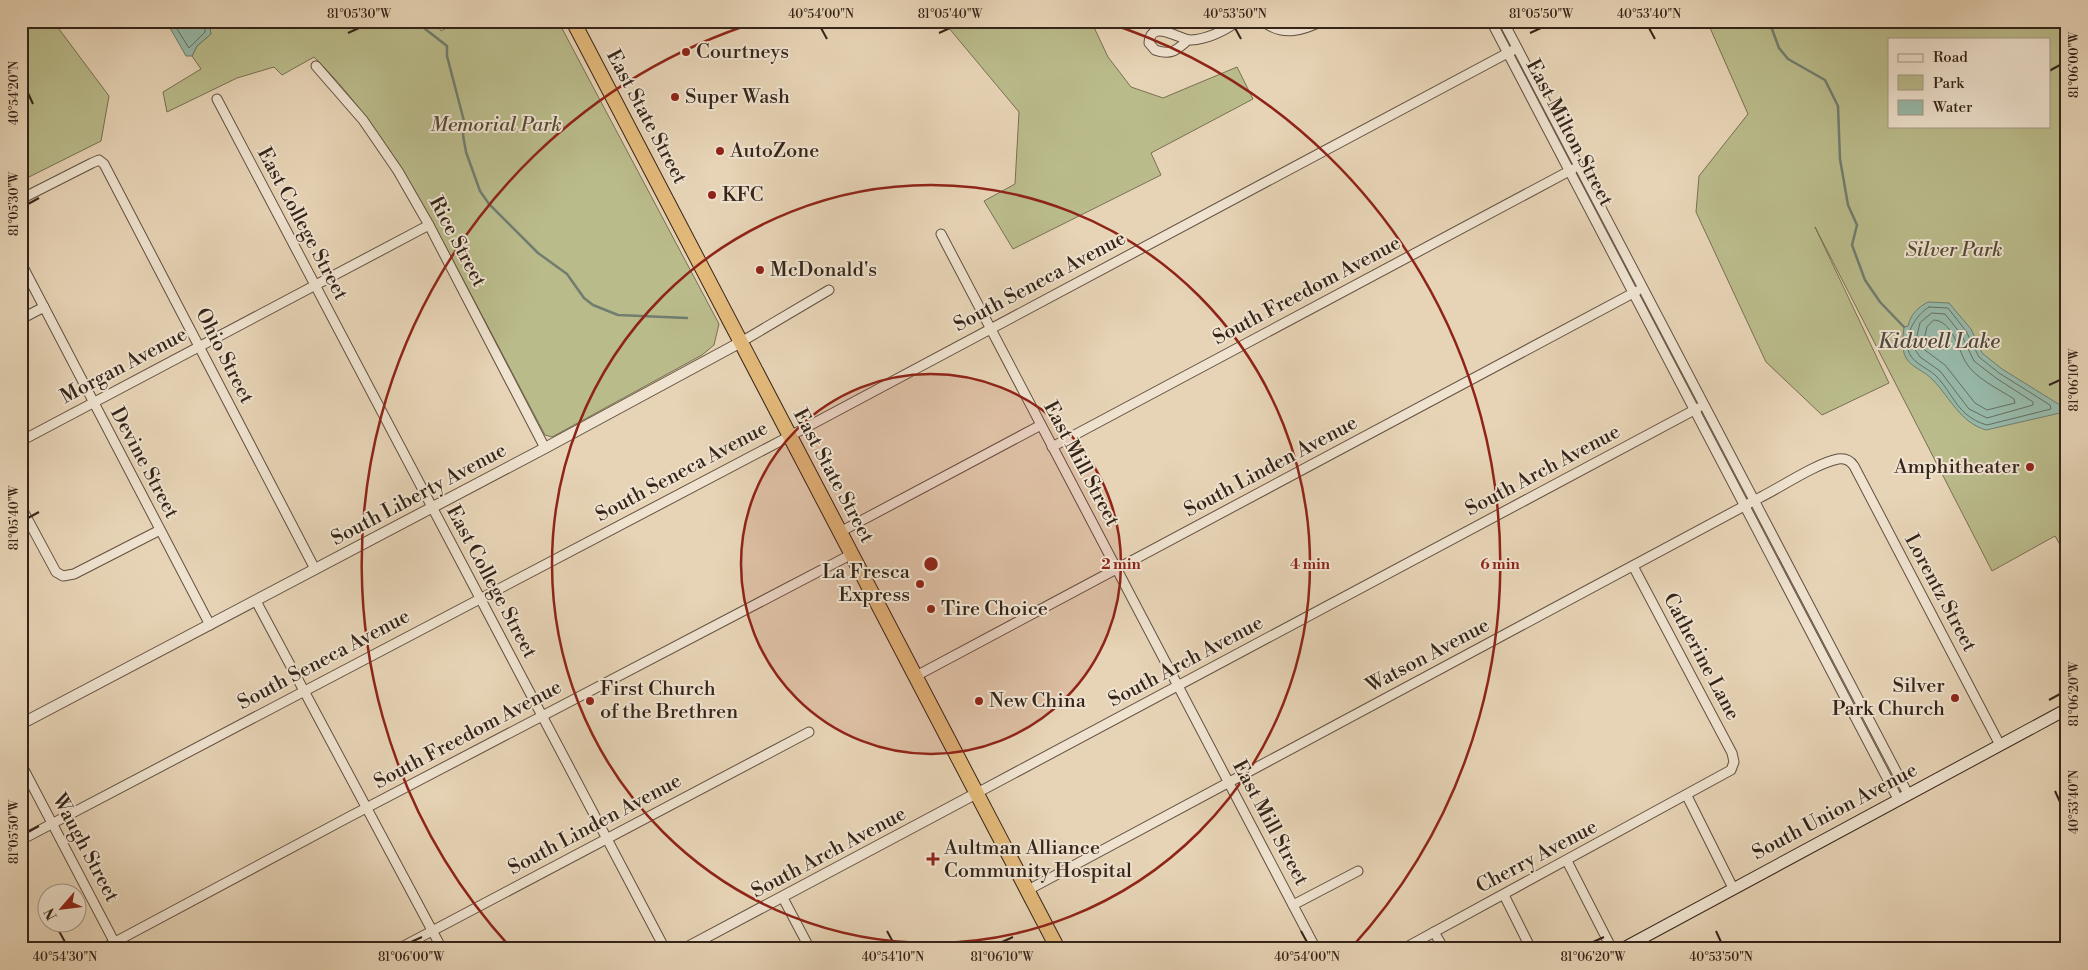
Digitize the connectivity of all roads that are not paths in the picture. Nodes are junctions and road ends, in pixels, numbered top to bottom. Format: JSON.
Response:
{"nodes":[{"id":1,"x":573,"y":21,"type":"edge"},
{"id":2,"x":1238,"y":21,"type":"edge"},
{"id":3,"x":1263,"y":21,"type":"edge"},
{"id":4,"x":1322,"y":21,"type":"edge"},
{"id":5,"x":1491,"y":21,"type":"edge"},
{"id":6,"x":1503,"y":21,"type":"edge"},
{"id":7,"x":1188,"y":40,"type":"dead end"},
{"id":8,"x":1517,"y":48,"type":"junction"},
{"id":9,"x":1507,"y":53,"type":"junction"},
{"id":10,"x":316,"y":66,"type":"dead end"},
{"id":11,"x":217,"y":99,"type":"dead end"},
{"id":12,"x":1579,"y":166,"type":"junction"},
{"id":13,"x":1569,"y":171,"type":"junction"},
{"id":14,"x":21,"y":198,"type":"edge"},
{"id":15,"x":429,"y":225,"type":"junction"},
{"id":16,"x":1612,"y":229,"type":"junction"},
{"id":17,"x":942,"y":234,"type":"dead end"},
{"id":18,"x":1602,"y":234,"type":"junction"},
{"id":19,"x":21,"y":263,"type":"edge"},
{"id":20,"x":314,"y":285,"type":"junction"},
{"id":21,"x":1643,"y":288,"type":"junction"},
{"id":22,"x":829,"y":290,"type":"dead end"},
{"id":23,"x":1633,"y":293,"type":"junction"},
{"id":24,"x":44,"y":307,"type":"junction"},
{"id":25,"x":21,"y":319,"type":"edge"},
{"id":26,"x":991,"y":328,"type":"junction"},
{"id":27,"x":741,"y":342,"type":"junction"},
{"id":28,"x":199,"y":345,"type":"junction"},
{"id":29,"x":1677,"y":354,"type":"junction"},
{"id":30,"x":1668,"y":360,"type":"junction"},
{"id":31,"x":93,"y":402,"type":"junction"},
{"id":32,"x":1704,"y":405,"type":"junction"},
{"id":33,"x":1694,"y":410,"type":"junction"},
{"id":34,"x":1041,"y":425,"type":"junction"},
{"id":35,"x":790,"y":436,"type":"junction"},
{"id":36,"x":21,"y":441,"type":"edge"},
{"id":37,"x":1052,"y":447,"type":"junction"},
{"id":38,"x":546,"y":448,"type":"junction"},
{"id":39,"x":1730,"y":456,"type":"junction"},
{"id":40,"x":1848,"y":460,"type":"joint"},
{"id":41,"x":1721,"y":461,"type":"junction"},
{"id":42,"x":1754,"y":501,"type":"junction"},
{"id":43,"x":1745,"y":506,"type":"junction"},
{"id":44,"x":21,"y":507,"type":"edge"},
{"id":45,"x":431,"y":508,"type":"junction"},
{"id":46,"x":160,"y":530,"type":"junction"},
{"id":47,"x":840,"y":532,"type":"junction"},
{"id":48,"x":852,"y":554,"type":"junction"},
{"id":49,"x":1785,"y":560,"type":"junction"},
{"id":50,"x":1776,"y":565,"type":"junction"},
{"id":51,"x":1633,"y":566,"type":"junction"},
{"id":52,"x":315,"y":569,"type":"junction"},
{"id":53,"x":1117,"y":569,"type":"junction"},
{"id":54,"x":479,"y":598,"type":"junction"},
{"id":55,"x":256,"y":601,"type":"junction"},
{"id":56,"x":1814,"y":616,"type":"junction"},
{"id":57,"x":1805,"y":620,"type":"junction"},
{"id":58,"x":210,"y":625,"type":"junction"},
{"id":59,"x":1844,"y":672,"type":"junction"},
{"id":60,"x":916,"y":676,"type":"junction"},
{"id":61,"x":1834,"y":677,"type":"junction"},
{"id":62,"x":1179,"y":685,"type":"junction"},
{"id":63,"x":304,"y":691,"type":"junction"},
{"id":64,"x":2067,"y":709,"type":"edge"},
{"id":65,"x":542,"y":716,"type":"junction"},
{"id":66,"x":21,"y":724,"type":"edge"},
{"id":67,"x":1873,"y":727,"type":"junction"},
{"id":68,"x":809,"y":732,"type":"dead end"},
{"id":69,"x":1863,"y":733,"type":"junction"},
{"id":70,"x":2000,"y":745,"type":"junction"},
{"id":71,"x":21,"y":764,"type":"edge"},
{"id":72,"x":1734,"y":765,"type":"joint"},
{"id":73,"x":1229,"y":782,"type":"junction"},
{"id":74,"x":977,"y":793,"type":"junction"},
{"id":75,"x":1687,"y":796,"type":"junction"},
{"id":76,"x":1903,"y":797,"type":"junction"},
{"id":77,"x":367,"y":808,"type":"junction"},
{"id":78,"x":53,"y":824,"type":"junction"},
{"id":79,"x":607,"y":839,"type":"junction"},
{"id":80,"x":21,"y":840,"type":"edge"},
{"id":81,"x":1567,"y":861,"type":"junction"},
{"id":82,"x":1358,"y":871,"type":"dead end"},
{"id":83,"x":1733,"y":888,"type":"junction"},
{"id":84,"x":1028,"y":890,"type":"junction"},
{"id":85,"x":1504,"y":895,"type":"junction"},
{"id":86,"x":783,"y":898,"type":"junction"},
{"id":87,"x":1293,"y":905,"type":"junction"},
{"id":88,"x":432,"y":930,"type":"junction"},
{"id":89,"x":1434,"y":932,"type":"junction"},
{"id":90,"x":116,"y":945,"type":"edge"},
{"id":91,"x":102,"y":949,"type":"edge"},
{"id":92,"x":398,"y":949,"type":"edge"},
{"id":93,"x":442,"y":949,"type":"edge"},
{"id":94,"x":665,"y":949,"type":"edge"},
{"id":95,"x":684,"y":949,"type":"edge"},
{"id":96,"x":810,"y":949,"type":"edge"},
{"id":97,"x":1058,"y":949,"type":"edge"},
{"id":98,"x":1316,"y":949,"type":"edge"},
{"id":99,"x":1403,"y":949,"type":"edge"},
{"id":100,"x":1444,"y":949,"type":"edge"},
{"id":101,"x":1531,"y":949,"type":"edge"},
{"id":102,"x":1612,"y":949,"type":"edge"},
{"id":103,"x":1622,"y":949,"type":"edge"}],
"edges":[{"from":1,"to":27,"type":"highway","name":"East State Street"},
{"from":2,"to":7,"type":"street"},
{"from":3,"to":4,"type":"street"},
{"from":5,"to":9,"type":"street","name":"East Milton Street"},
{"from":6,"to":8,"type":"street","name":"East Milton Street"},
{"from":8,"to":9,"type":"street","name":"South Seneca Avenue"},
{"from":8,"to":12,"type":"street","name":"East Milton Street"},
{"from":9,"to":13,"type":"street","name":"East Milton Street"},
{"from":9,"to":26,"type":"street","name":"South Seneca Avenue"},
{"from":10,"to":15,"type":"street","name":"Rice Street"},
{"from":11,"to":20,"type":"street","name":"East College Street"},
{"from":12,"to":13,"type":"street","name":"South Freedom Avenue"},
{"from":12,"to":16,"type":"street","name":"East Milton Street"},
{"from":13,"to":18,"type":"street","name":"East Milton Street"},
{"from":13,"to":37,"type":"street","name":"South Freedom Avenue"},
{"from":14,"to":28,"type":"street","name":"Ohio Street"},
{"from":15,"to":20,"type":"street","name":"Morgan Avenue"},
{"from":15,"to":38,"type":"street","name":"Rice Street"},
{"from":16,"to":18,"type":"street","name":"East Milton Street"},
{"from":16,"to":21,"type":"street","name":"East Milton Street"},
{"from":17,"to":26,"type":"street","name":"East Mill Street"},
{"from":18,"to":23,"type":"street","name":"East Milton Street"},
{"from":19,"to":24,"type":"street","name":"Devine Street"},
{"from":20,"to":28,"type":"street","name":"Morgan Avenue"},
{"from":20,"to":45,"type":"street","name":"East College Street"},
{"from":21,"to":23,"type":"street","name":"South Linden Avenue"},
{"from":21,"to":29,"type":"street","name":"East Milton Street"},
{"from":22,"to":27,"type":"street","name":"South Liberty Avenue"},
{"from":23,"to":30,"type":"street","name":"East Milton Street"},
{"from":23,"to":53,"type":"street","name":"South Linden Avenue"},
{"from":24,"to":25,"type":"street"},
{"from":24,"to":31,"type":"street","name":"Devine Street"},
{"from":26,"to":34,"type":"street","name":"East Mill Street"},
{"from":26,"to":35,"type":"street","name":"South Seneca Avenue"},
{"from":27,"to":35,"type":"highway","name":"East State Street"},
{"from":27,"to":38,"type":"street","name":"South Liberty Avenue"},
{"from":28,"to":31,"type":"street","name":"Morgan Avenue"},
{"from":28,"to":52,"type":"street","name":"Ohio Street"},
{"from":29,"to":30,"type":"street"},
{"from":29,"to":32,"type":"street","name":"East Milton Street"},
{"from":30,"to":33,"type":"street","name":"East Milton Street"},
{"from":31,"to":36,"type":"street","name":"Morgan Avenue"},
{"from":31,"to":46,"type":"street","name":"Devine Street"},
{"from":32,"to":33,"type":"street","name":"South Arch Avenue"},
{"from":32,"to":39,"type":"street","name":"East Milton Street"},
{"from":33,"to":41,"type":"street","name":"East Milton Street"},
{"from":33,"to":62,"type":"street","name":"South Arch Avenue"},
{"from":34,"to":37,"type":"street","name":"East Mill Street"},
{"from":34,"to":47,"type":"street"},
{"from":35,"to":47,"type":"highway","name":"East State Street"},
{"from":35,"to":54,"type":"street","name":"South Seneca Avenue"},
{"from":37,"to":53,"type":"street","name":"East Mill Street"},
{"from":38,"to":45,"type":"street","name":"South Liberty Avenue"},
{"from":39,"to":41,"type":"street"},
{"from":39,"to":42,"type":"street","name":"East Milton Street"},
{"from":40,"to":42,"type":"street","name":"Watson Avenue"},
{"from":40,"to":70,"type":"street","name":"Lorentz Street"},
{"from":41,"to":43,"type":"street","name":"East Milton Street"},
{"from":42,"to":43,"type":"street","name":"Watson Avenue"},
{"from":42,"to":49,"type":"street","name":"East Milton Street"},
{"from":43,"to":50,"type":"street","name":"East Milton Street"},
{"from":43,"to":51,"type":"street","name":"Watson Avenue"},
{"from":44,"to":46,"type":"street"},
{"from":45,"to":52,"type":"street","name":"South Liberty Avenue"},
{"from":45,"to":54,"type":"street","name":"East College Street"},
{"from":46,"to":58,"type":"street","name":"Devine Street"},
{"from":47,"to":48,"type":"highway","name":"East State Street"},
{"from":48,"to":60,"type":"highway","name":"East State Street"},
{"from":48,"to":65,"type":"street","name":"South Freedom Avenue"},
{"from":49,"to":50,"type":"street"},
{"from":49,"to":56,"type":"street","name":"East Milton Street"},
{"from":50,"to":57,"type":"street","name":"East Milton Street"},
{"from":51,"to":72,"type":"street","name":"Catherine Lane"},
{"from":51,"to":73,"type":"street","name":"Watson Avenue"},
{"from":52,"to":55,"type":"street","name":"South Liberty Avenue"},
{"from":53,"to":60,"type":"street","name":"South Linden Avenue"},
{"from":53,"to":62,"type":"street","name":"East Mill Street"},
{"from":54,"to":63,"type":"street","name":"South Seneca Avenue"},
{"from":54,"to":65,"type":"street","name":"East College Street"},
{"from":55,"to":58,"type":"street","name":"South Liberty Avenue"},
{"from":55,"to":63,"type":"street"},
{"from":56,"to":57,"type":"street"},
{"from":56,"to":59,"type":"street","name":"East Milton Street"},
{"from":57,"to":61,"type":"street","name":"East Milton Street"},
{"from":58,"to":66,"type":"street","name":"South Liberty Avenue"},
{"from":59,"to":61,"type":"street"},
{"from":59,"to":67,"type":"street","name":"East Milton Street"},
{"from":60,"to":74,"type":"highway","name":"East State Street"},
{"from":61,"to":69,"type":"street","name":"East Milton Street"},
{"from":62,"to":73,"type":"street","name":"East Mill Street"},
{"from":62,"to":74,"type":"street","name":"South Arch Avenue"},
{"from":63,"to":77,"type":"street"},
{"from":63,"to":78,"type":"street","name":"South Seneca Avenue"},
{"from":64,"to":70,"type":"main road","name":"South Union Avenue"},
{"from":65,"to":77,"type":"street","name":"South Freedom Avenue"},
{"from":65,"to":79,"type":"street","name":"East College Street"},
{"from":67,"to":69,"type":"street"},
{"from":67,"to":76,"type":"street","name":"East Milton Street"},
{"from":68,"to":79,"type":"street","name":"South Linden Avenue"},
{"from":69,"to":76,"type":"street","name":"East Milton Street"},
{"from":70,"to":76,"type":"main road","name":"South Union Avenue"},
{"from":71,"to":78,"type":"street","name":"Waugh Street"},
{"from":72,"to":75,"type":"street","name":"Cherry Avenue"},
{"from":73,"to":84,"type":"street","name":"Watson Avenue"},
{"from":73,"to":87,"type":"street","name":"East Mill Street"},
{"from":74,"to":84,"type":"highway","name":"East State Street"},
{"from":74,"to":86,"type":"street","name":"South Arch Avenue"},
{"from":75,"to":81,"type":"street","name":"Cherry Avenue"},
{"from":75,"to":83,"type":"street"},
{"from":76,"to":83,"type":"main road","name":"South Union Avenue"},
{"from":77,"to":88,"type":"street"},
{"from":77,"to":90,"type":"street","name":"South Freedom Avenue"},
{"from":78,"to":80,"type":"street","name":"South Seneca Avenue"},
{"from":78,"to":90,"type":"street","name":"Waugh Street"},
{"from":79,"to":88,"type":"street","name":"South Linden Avenue"},
{"from":79,"to":94,"type":"street","name":"East College Street"},
{"from":81,"to":85,"type":"street","name":"Cherry Avenue"},
{"from":81,"to":102,"type":"street"},
{"from":82,"to":87,"type":"street"},
{"from":83,"to":103,"type":"main road","name":"South Union Avenue"},
{"from":84,"to":97,"type":"highway","name":"East State Street"},
{"from":85,"to":89,"type":"street","name":"Cherry Avenue"},
{"from":85,"to":101,"type":"street"},
{"from":86,"to":95,"type":"street","name":"South Arch Avenue"},
{"from":86,"to":96,"type":"street"},
{"from":87,"to":98,"type":"street","name":"East Mill Street"},
{"from":88,"to":92,"type":"street","name":"South Linden Avenue"},
{"from":88,"to":93,"type":"street"},
{"from":89,"to":99,"type":"street","name":"Cherry Avenue"},
{"from":89,"to":100,"type":"street"},
{"from":90,"to":91,"type":"street","name":"South Freedom Avenue"}]}
